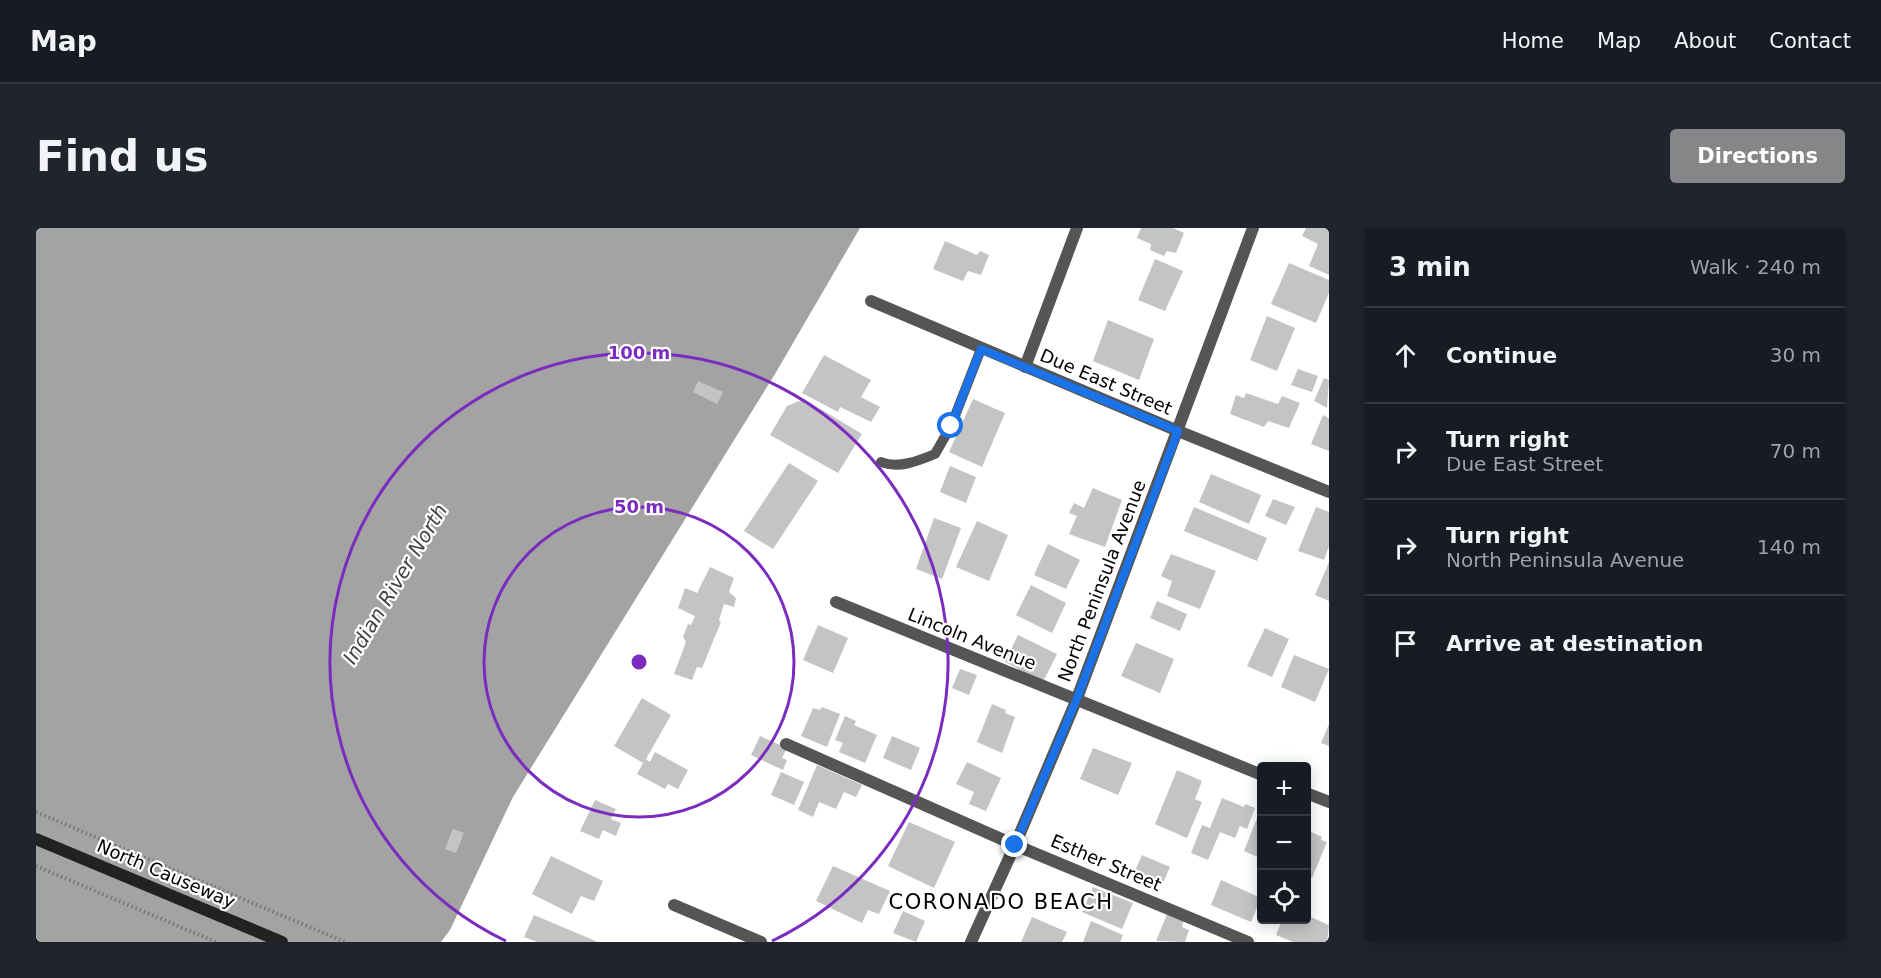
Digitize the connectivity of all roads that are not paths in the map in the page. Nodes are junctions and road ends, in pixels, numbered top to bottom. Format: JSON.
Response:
{"nodes":[{"id":1,"x":1077,"y":228,"type":"edge"},
{"id":2,"x":1253,"y":228,"type":"edge"},
{"id":3,"x":871,"y":301,"type":"dead end"},
{"id":4,"x":981,"y":349,"type":"junction"},
{"id":5,"x":1025,"y":367,"type":"junction"},
{"id":6,"x":1178,"y":431,"type":"junction"},
{"id":7,"x":880,"y":462,"type":"dead end"},
{"id":8,"x":1329,"y":492,"type":"edge"},
{"id":9,"x":836,"y":602,"type":"dead end"},
{"id":10,"x":1076,"y":701,"type":"junction"},
{"id":11,"x":786,"y":744,"type":"dead end"},
{"id":12,"x":1257,"y":773,"type":"edge"},
{"id":13,"x":1311,"y":795,"type":"edge"},
{"id":14,"x":1329,"y":802,"type":"edge"},
{"id":15,"x":36,"y":839,"type":"edge"},
{"id":16,"x":1015,"y":845,"type":"junction"},
{"id":17,"x":675,"y":905,"type":"dead end"},
{"id":18,"x":282,"y":942,"type":"edge"},
{"id":19,"x":761,"y":942,"type":"edge"},
{"id":20,"x":971,"y":942,"type":"edge"},
{"id":21,"x":1248,"y":942,"type":"edge"}],
"edges":[{"from":1,"to":5,"type":"street"},
{"from":2,"to":6,"type":"street","name":"North Peninsula Avenue"},
{"from":3,"to":4,"type":"street","name":"Due East Street"},
{"from":4,"to":5,"type":"street","name":"Due East Street"},
{"from":4,"to":7,"type":"lane"},
{"from":5,"to":6,"type":"street","name":"Due East Street"},
{"from":6,"to":8,"type":"street","name":"Due East Street"},
{"from":6,"to":10,"type":"street","name":"North Peninsula Avenue"},
{"from":9,"to":10,"type":"street","name":"Lincoln Avenue"},
{"from":10,"to":12,"type":"street","name":"Lincoln Avenue"},
{"from":10,"to":16,"type":"street","name":"North Peninsula Avenue"},
{"from":11,"to":16,"type":"street","name":"Esther Street"},
{"from":13,"to":14,"type":"street"},
{"from":15,"to":18,"type":"main road","name":"North Causeway"},
{"from":16,"to":20,"type":"street","name":"North Peninsula Avenue"},
{"from":16,"to":21,"type":"street","name":"Esther Street"},
{"from":17,"to":19,"type":"street"}]}
